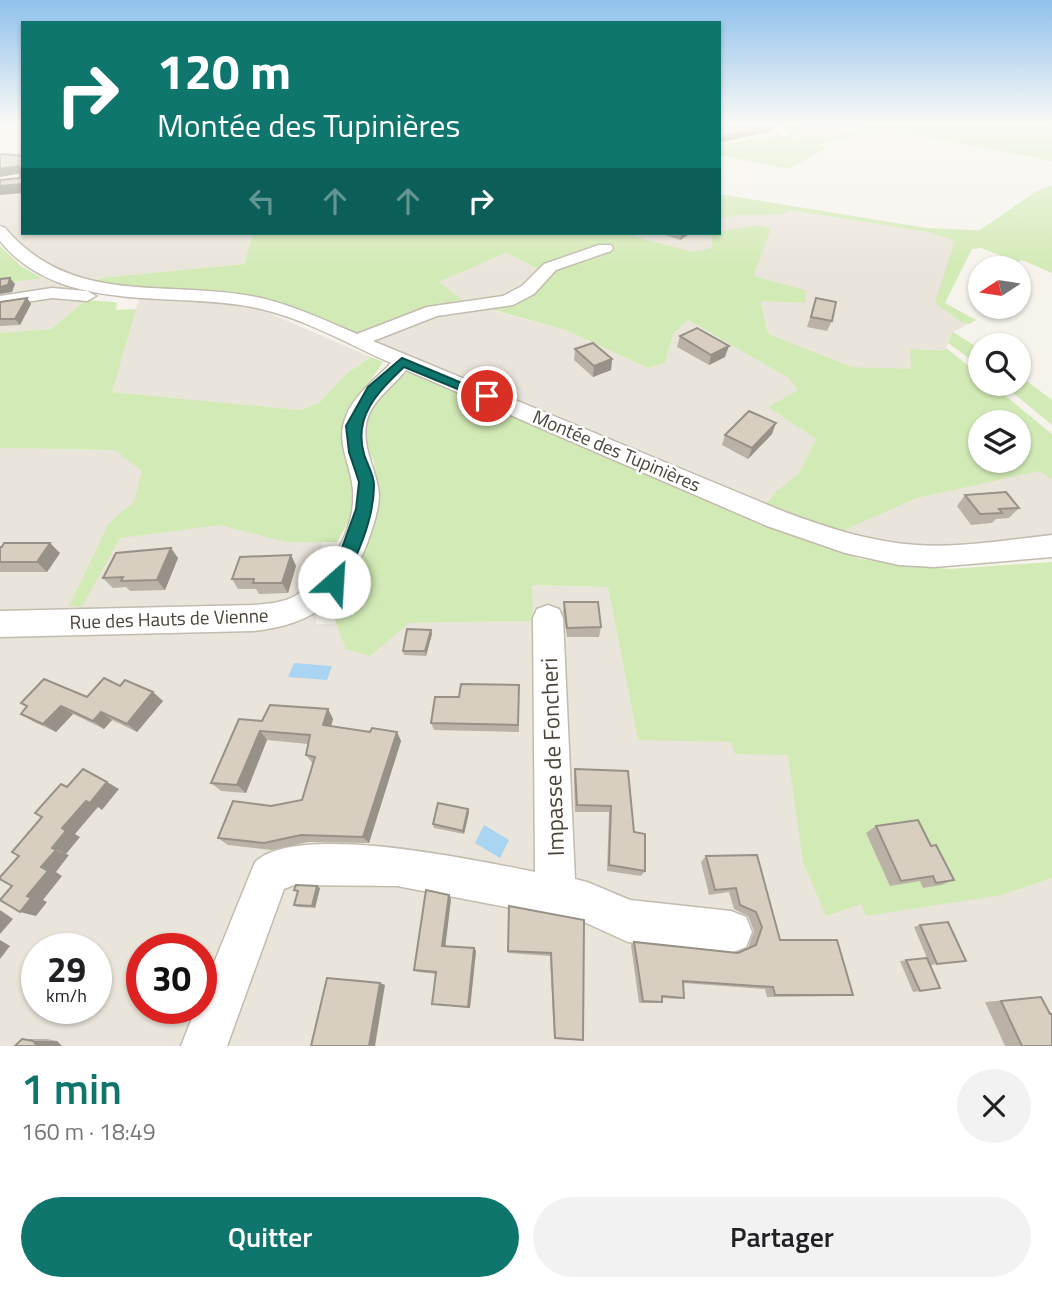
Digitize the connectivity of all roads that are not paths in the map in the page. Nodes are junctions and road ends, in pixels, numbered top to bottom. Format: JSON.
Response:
{"nodes":[{"id":1,"x":0,"y":231,"type":"edge"},
{"id":2,"x":605,"y":248,"type":"dead end"},
{"id":3,"x":152,"y":295,"type":"junction"},
{"id":4,"x":0,"y":301,"type":"edge"},
{"id":5,"x":355,"y":341,"type":"junction"},
{"id":6,"x":402,"y":362,"type":"junction"},
{"id":7,"x":1052,"y":546,"type":"edge"},
{"id":8,"x":548,"y":618,"type":"dead end"},
{"id":9,"x":0,"y":624,"type":"edge"},
{"id":10,"x":556,"y":896,"type":"junction"},
{"id":11,"x":731,"y":932,"type":"dead end"},
{"id":12,"x":204,"y":1046,"type":"edge"}],
"edges":[{"from":1,"to":3,"type":"street","name":"Montée des Tupinières"},
{"from":2,"to":5,"type":"street"},
{"from":3,"to":4,"type":"street"},
{"from":3,"to":5,"type":"street","name":"Montée des Tupinières"},
{"from":5,"to":6,"type":"street","name":"Montée des Tupinières"},
{"from":6,"to":7,"type":"street","name":"Montée des Tupinières"},
{"from":6,"to":9,"type":"street","name":"Rue des Hauts de Vienne"},
{"from":8,"to":10,"type":"street","name":"Impasse de Foncheri"},
{"from":10,"to":11,"type":"street"},
{"from":10,"to":12,"type":"street"}]}
